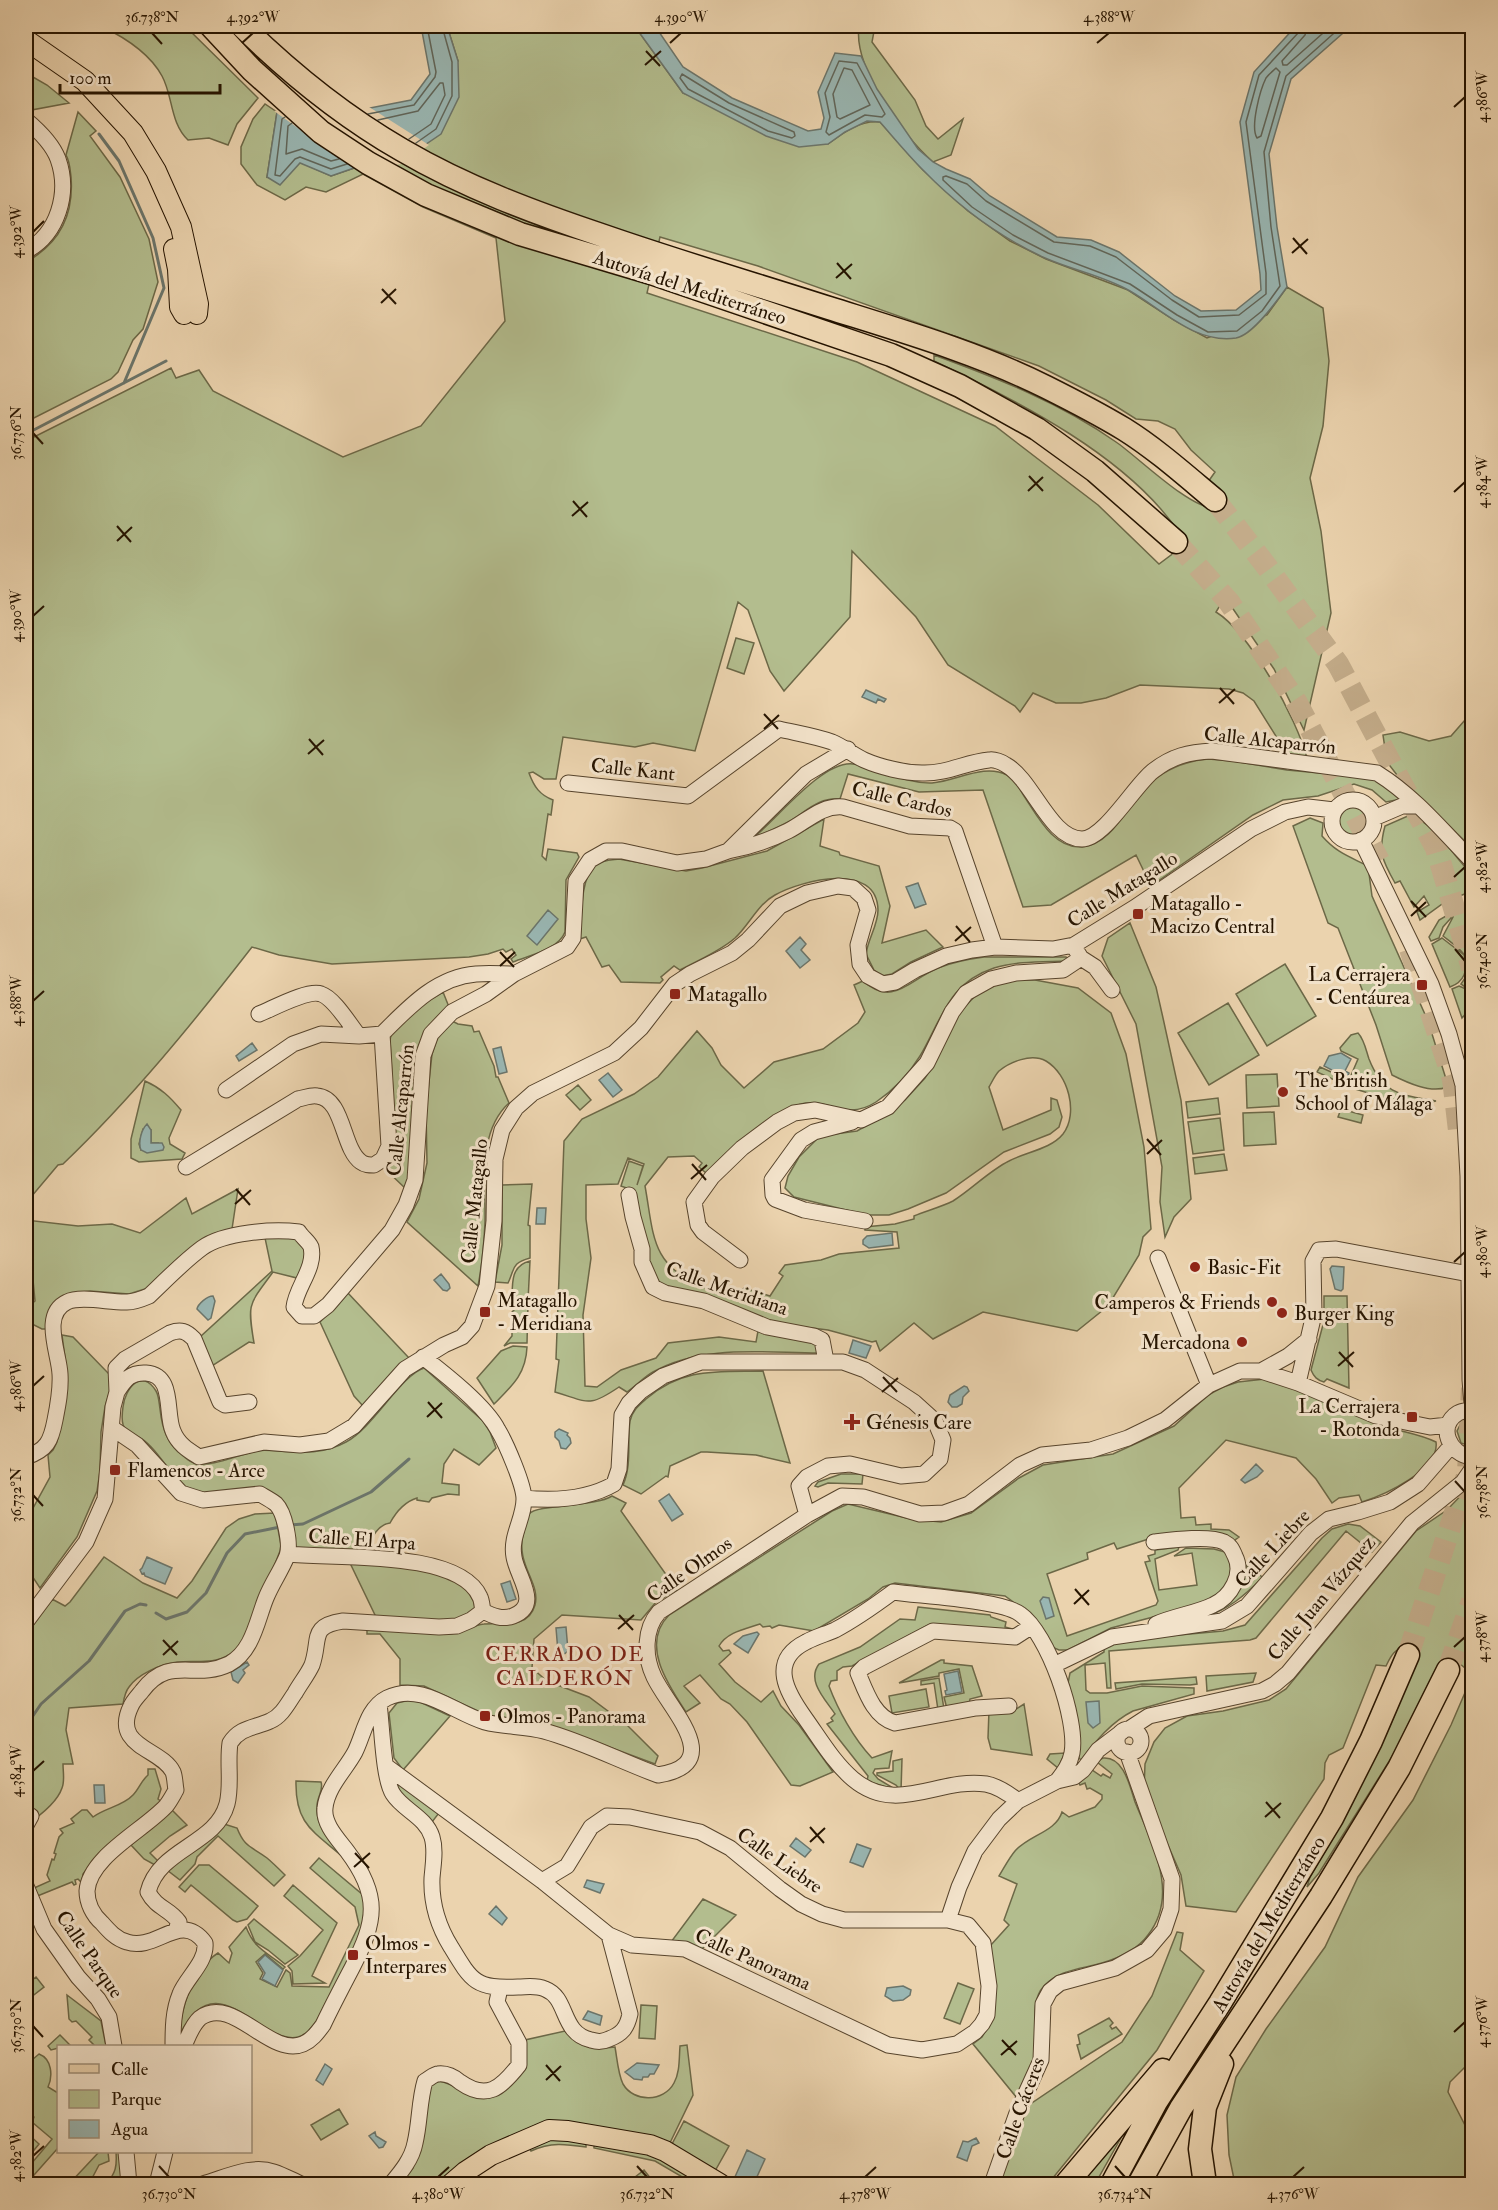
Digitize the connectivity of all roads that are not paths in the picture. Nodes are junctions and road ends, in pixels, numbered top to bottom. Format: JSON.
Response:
{"nodes":[{"id":1,"x":194,"y":26,"type":"edge"},
{"id":2,"x":210,"y":26,"type":"edge"},
{"id":3,"x":242,"y":26,"type":"edge"},
{"id":4,"x":256,"y":26,"type":"edge"},
{"id":5,"x":26,"y":40,"type":"edge"},
{"id":6,"x":26,"y":54,"type":"edge"},
{"id":7,"x":26,"y":120,"type":"edge"},
{"id":8,"x":321,"y":132,"type":"junction"},
{"id":9,"x":466,"y":182,"type":"junction"},
{"id":10,"x":26,"y":251,"type":"edge"},
{"id":11,"x":653,"y":263,"type":"junction"},
{"id":12,"x":1215,"y":500,"type":"tunnel mouth"},
{"id":13,"x":1176,"y":542,"type":"tunnel mouth"},
{"id":14,"x":848,"y":749,"type":"junction"},
{"id":15,"x":568,"y":783,"type":"dead end"},
{"id":16,"x":1419,"y":806,"type":"junction"},
{"id":17,"x":1334,"y":810,"type":"junction"},
{"id":18,"x":1374,"y":818,"type":"junction"},
{"id":19,"x":1361,"y":840,"type":"junction"},
{"id":20,"x":728,"y":851,"type":"junction"},
{"id":21,"x":1473,"y":861,"type":"edge"},
{"id":22,"x":995,"y":946,"type":"junction"},
{"id":23,"x":1077,"y":951,"type":"junction"},
{"id":24,"x":514,"y":974,"type":"junction"},
{"id":25,"x":1112,"y":990,"type":"dead end"},
{"id":26,"x":259,"y":1014,"type":"dead end"},
{"id":27,"x":382,"y":1034,"type":"junction"},
{"id":28,"x":358,"y":1036,"type":"junction"},
{"id":29,"x":226,"y":1090,"type":"dead end"},
{"id":30,"x":861,"y":1120,"type":"junction"},
{"id":31,"x":186,"y":1167,"type":"dead end"},
{"id":32,"x":629,"y":1195,"type":"dead end"},
{"id":33,"x":865,"y":1221,"type":"dead end"},
{"id":34,"x":1158,"y":1258,"type":"dead end"},
{"id":35,"x":740,"y":1260,"type":"dead end"},
{"id":36,"x":1469,"y":1274,"type":"junction"},
{"id":37,"x":1309,"y":1339,"type":"junction"},
{"id":38,"x":423,"y":1357,"type":"junction"},
{"id":39,"x":826,"y":1361,"type":"junction"},
{"id":40,"x":1261,"y":1371,"type":"junction"},
{"id":41,"x":1298,"y":1383,"type":"junction"},
{"id":42,"x":1209,"y":1385,"type":"junction"},
{"id":43,"x":117,"y":1392,"type":"junction"},
{"id":44,"x":249,"y":1402,"type":"dead end"},
{"id":45,"x":1473,"y":1404,"type":"edge"},
{"id":46,"x":1473,"y":1409,"type":"edge"},
{"id":47,"x":1448,"y":1425,"type":"junction"},
{"id":48,"x":112,"y":1428,"type":"junction"},
{"id":49,"x":1451,"y":1446,"type":"junction"},
{"id":50,"x":26,"y":1457,"type":"edge"},
{"id":51,"x":1473,"y":1457,"type":"edge"},
{"id":52,"x":1473,"y":1469,"type":"edge"},
{"id":53,"x":524,"y":1498,"type":"junction"},
{"id":54,"x":807,"y":1515,"type":"junction"},
{"id":55,"x":1154,"y":1542,"type":"dead end"},
{"id":56,"x":288,"y":1551,"type":"junction"},
{"id":57,"x":483,"y":1611,"type":"junction"},
{"id":58,"x":26,"y":1622,"type":"edge"},
{"id":59,"x":1032,"y":1626,"type":"junction"},
{"id":60,"x":1138,"y":1632,"type":"junction"},
{"id":61,"x":1408,"y":1655,"type":"tunnel mouth"},
{"id":62,"x":1054,"y":1665,"type":"junction"},
{"id":63,"x":1448,"y":1670,"type":"tunnel mouth"},
{"id":64,"x":379,"y":1704,"type":"junction"},
{"id":65,"x":1009,"y":1706,"type":"dead end"},
{"id":66,"x":1177,"y":1709,"type":"junction"},
{"id":67,"x":1126,"y":1730,"type":"junction"},
{"id":68,"x":1133,"y":1748,"type":"junction"},
{"id":69,"x":1092,"y":1757,"type":"junction"},
{"id":70,"x":386,"y":1766,"type":"junction"},
{"id":71,"x":1058,"y":1781,"type":"junction"},
{"id":72,"x":1018,"y":1800,"type":"junction"},
{"id":73,"x":542,"y":1881,"type":"junction"},
{"id":74,"x":26,"y":1886,"type":"edge"},
{"id":75,"x":948,"y":1920,"type":"junction"},
{"id":76,"x":176,"y":1930,"type":"junction"},
{"id":77,"x":609,"y":1935,"type":"junction"},
{"id":78,"x":500,"y":1988,"type":"junction"},
{"id":79,"x":1220,"y":2003,"type":"junction"},
{"id":80,"x":1243,"y":2015,"type":"junction"},
{"id":81,"x":114,"y":2045,"type":"edge"},
{"id":82,"x":172,"y":2045,"type":"edge"},
{"id":83,"x":184,"y":2045,"type":"edge"},
{"id":84,"x":126,"y":2153,"type":"edge"},
{"id":85,"x":165,"y":2153,"type":"edge"},
{"id":86,"x":129,"y":2184,"type":"edge"},
{"id":87,"x":157,"y":2184,"type":"edge"},
{"id":88,"x":203,"y":2184,"type":"edge"},
{"id":89,"x":301,"y":2184,"type":"edge"},
{"id":90,"x":391,"y":2184,"type":"edge"},
{"id":91,"x":451,"y":2184,"type":"edge"},
{"id":92,"x":720,"y":2184,"type":"edge"},
{"id":93,"x":992,"y":2184,"type":"edge"},
{"id":94,"x":1066,"y":2184,"type":"edge"},
{"id":95,"x":1112,"y":2184,"type":"edge"},
{"id":96,"x":1139,"y":2184,"type":"edge"},
{"id":97,"x":1205,"y":2184,"type":"edge"}],
"edges":[{"from":1,"to":8,"type":"highway"},
{"from":2,"to":8,"type":"highway","name":"Autovía del Mediterráneo"},
{"from":3,"to":9,"type":"highway","name":"Autovía del Mediterráneo"},
{"from":4,"to":9,"type":"highway"},
{"from":5,"to":6,"type":"main road"},
{"from":7,"to":10,"type":"street"},
{"from":8,"to":11,"type":"highway","name":"Autovía del Mediterráneo"},
{"from":9,"to":11,"type":"highway","name":"Autovía del Mediterráneo"},
{"from":11,"to":12,"type":"highway","name":"Autovía del Mediterráneo"},
{"from":11,"to":13,"type":"highway","name":"Autovía del Mediterráneo"},
{"from":14,"to":15,"type":"street","name":"Calle Kant"},
{"from":14,"to":16,"type":"street","name":"Calle Alcaparrón"},
{"from":14,"to":20,"type":"street","name":"Calle Alcaparrón"},
{"from":16,"to":18,"type":"street"},
{"from":16,"to":21,"type":"street"},
{"from":17,"to":18,"type":"street"},
{"from":17,"to":19,"type":"street"},
{"from":17,"to":23,"type":"street","name":"Calle Matagallo"},
{"from":18,"to":19,"type":"street"},
{"from":19,"to":36,"type":"street"},
{"from":20,"to":22,"type":"street","name":"Calle Cardos"},
{"from":20,"to":24,"type":"street","name":"Calle Alcaparrón"},
{"from":22,"to":23,"type":"street","name":"Calle Matagallo"},
{"from":22,"to":38,"type":"street","name":"Calle Matagallo"},
{"from":23,"to":25,"type":"street"},
{"from":23,"to":30,"type":"street"},
{"from":24,"to":27,"type":"street"},
{"from":24,"to":50,"type":"street","name":"Calle Alcaparrón"},
{"from":26,"to":28,"type":"street"},
{"from":27,"to":28,"type":"street"},
{"from":27,"to":31,"type":"street"},
{"from":28,"to":29,"type":"street"},
{"from":30,"to":33,"type":"street"},
{"from":30,"to":35,"type":"street"},
{"from":32,"to":39,"type":"street","name":"Calle Meridiana"},
{"from":34,"to":42,"type":"street"},
{"from":36,"to":37,"type":"street"},
{"from":36,"to":45,"type":"street"},
{"from":37,"to":40,"type":"street"},
{"from":37,"to":41,"type":"street"},
{"from":38,"to":43,"type":"street","name":"Calle Matagallo"},
{"from":38,"to":53,"type":"street"},
{"from":39,"to":53,"type":"street"},
{"from":39,"to":54,"type":"street"},
{"from":40,"to":41,"type":"street","name":"Calle Olmos"},
{"from":40,"to":42,"type":"street","name":"Calle Olmos"},
{"from":41,"to":47,"type":"street","name":"Calle Olmos"},
{"from":42,"to":54,"type":"street","name":"Calle Olmos"},
{"from":43,"to":44,"type":"street"},
{"from":43,"to":48,"type":"street"},
{"from":46,"to":47,"type":"street"},
{"from":47,"to":49,"type":"street"},
{"from":48,"to":56,"type":"street"},
{"from":48,"to":58,"type":"street"},
{"from":49,"to":51,"type":"street"},
{"from":49,"to":60,"type":"street","name":"Calle Liebre"},
{"from":52,"to":66,"type":"street","name":"Calle Juan Vázquez"},
{"from":53,"to":57,"type":"street"},
{"from":54,"to":64,"type":"street","name":"Calle Olmos"},
{"from":55,"to":60,"type":"street"},
{"from":56,"to":57,"type":"street","name":"Calle El Arpa"},
{"from":56,"to":76,"type":"street"},
{"from":57,"to":76,"type":"street"},
{"from":59,"to":62,"type":"street"},
{"from":59,"to":65,"type":"street"},
{"from":59,"to":72,"type":"street"},
{"from":60,"to":62,"type":"street","name":"Calle Liebre"},
{"from":61,"to":79,"type":"highway","name":"Autovía del Mediterráneo"},
{"from":62,"to":71,"type":"street"},
{"from":63,"to":80,"type":"highway","name":"Autovía del Mediterráneo"},
{"from":64,"to":70,"type":"street"},
{"from":64,"to":83,"type":"street"},
{"from":66,"to":67,"type":"street","name":"Calle Juan Vázquez"},
{"from":66,"to":68,"type":"street","name":"Calle Juan Vázquez"},
{"from":67,"to":68,"type":"street"},
{"from":67,"to":69,"type":"street"},
{"from":68,"to":69,"type":"street"},
{"from":68,"to":93,"type":"street","name":"Calle Cáceres"},
{"from":69,"to":71,"type":"street"},
{"from":70,"to":73,"type":"street","name":"Calle Panorama"},
{"from":70,"to":78,"type":"street"},
{"from":71,"to":72,"type":"street"},
{"from":72,"to":75,"type":"street"},
{"from":73,"to":75,"type":"street","name":"Calle Liebre"},
{"from":73,"to":77,"type":"street","name":"Calle Panorama"},
{"from":74,"to":81,"type":"street","name":"Calle Parque"},
{"from":75,"to":77,"type":"street","name":"Calle Panorama"},
{"from":76,"to":82,"type":"street"},
{"from":77,"to":78,"type":"street"},
{"from":78,"to":90,"type":"street"},
{"from":79,"to":94,"type":"highway"},
{"from":79,"to":95,"type":"highway","name":"Autovía del Mediterráneo"},
{"from":80,"to":96,"type":"highway","name":"Autovía del Mediterráneo"},
{"from":80,"to":97,"type":"highway"},
{"from":84,"to":86,"type":"street"},
{"from":85,"to":87,"type":"street"},
{"from":88,"to":89,"type":"street"},
{"from":91,"to":92,"type":"main road"}]}
